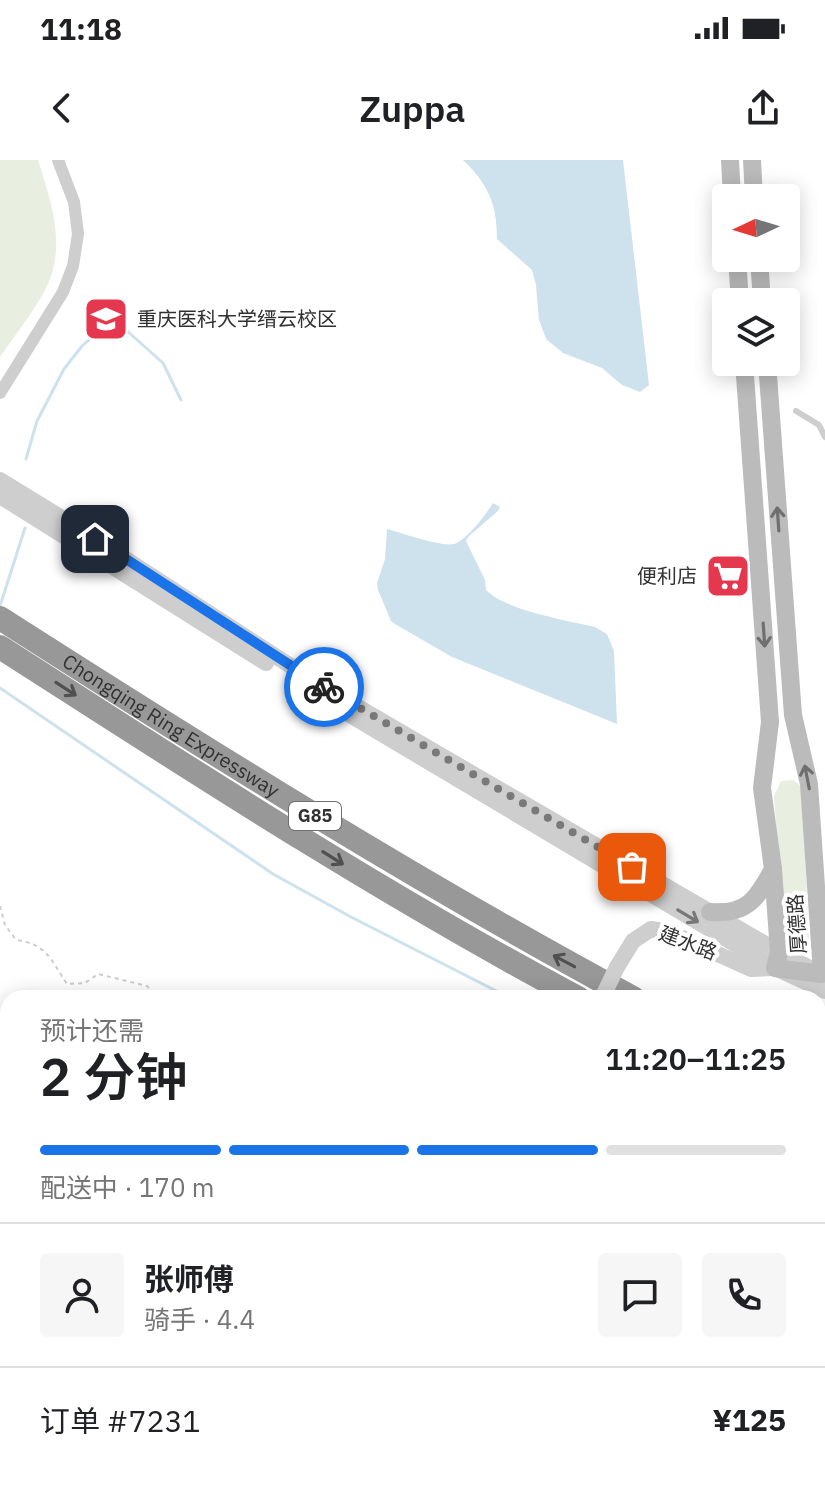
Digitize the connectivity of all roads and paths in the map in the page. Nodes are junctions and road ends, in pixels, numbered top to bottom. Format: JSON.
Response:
{"nodes":[{"id":1,"x":58,"y":160,"type":"edge"},
{"id":2,"x":730,"y":160,"type":"edge"},
{"id":3,"x":752,"y":160,"type":"edge"},
{"id":4,"x":731,"y":184,"type":"edge"},
{"id":5,"x":753,"y":184,"type":"edge"},
{"id":6,"x":745,"y":376,"type":"edge"},
{"id":7,"x":768,"y":376,"type":"edge"},
{"id":8,"x":0,"y":393,"type":"edge"},
{"id":9,"x":796,"y":411,"type":"dead end"},
{"id":10,"x":825,"y":437,"type":"edge"},
{"id":11,"x":0,"y":480,"type":"edge"},
{"id":12,"x":0,"y":496,"type":"edge"},
{"id":13,"x":2,"y":619,"type":"edge"},
{"id":14,"x":0,"y":647,"type":"edge"},
{"id":15,"x":773,"y":869,"type":"junction"},
{"id":16,"x":0,"y":906,"type":"edge"},
{"id":17,"x":710,"y":912,"type":"junction"},
{"id":18,"x":777,"y":960,"type":"junction"},
{"id":19,"x":824,"y":980,"type":"edge"},
{"id":20,"x":150,"y":990,"type":"edge"},
{"id":21,"x":564,"y":990,"type":"edge"},
{"id":22,"x":606,"y":990,"type":"edge"},
{"id":23,"x":618,"y":990,"type":"edge"}],
"edges":[{"from":1,"to":8,"type":"street"},
{"from":2,"to":4,"type":"main road"},
{"from":3,"to":5,"type":"main road"},
{"from":6,"to":15,"type":"main road","name":"厚德路","one_way":true},
{"from":19,"to":7,"type":"main road","name":"厚德路","one_way":true},
{"from":9,"to":10,"type":"lane"},
{"from":11,"to":17,"type":"street"},
{"from":12,"to":18,"type":"street","one_way":true},
{"from":23,"to":13,"type":"highway","name":"Chongqing Ring Expressway","number":"G85","one_way":true},
{"from":14,"to":21,"type":"highway","name":"Chongqing Ring Expressway","number":"G85","one_way":true},
{"from":15,"to":17,"type":"main road"},
{"from":15,"to":18,"type":"main road","name":"厚德路"},
{"from":16,"to":20,"type":"path"},
{"from":17,"to":18,"type":"street"},
{"from":18,"to":19,"type":"main road","name":"厚德路"},
{"from":18,"to":22,"type":"street","name":"建水路","bridge":true}]}
